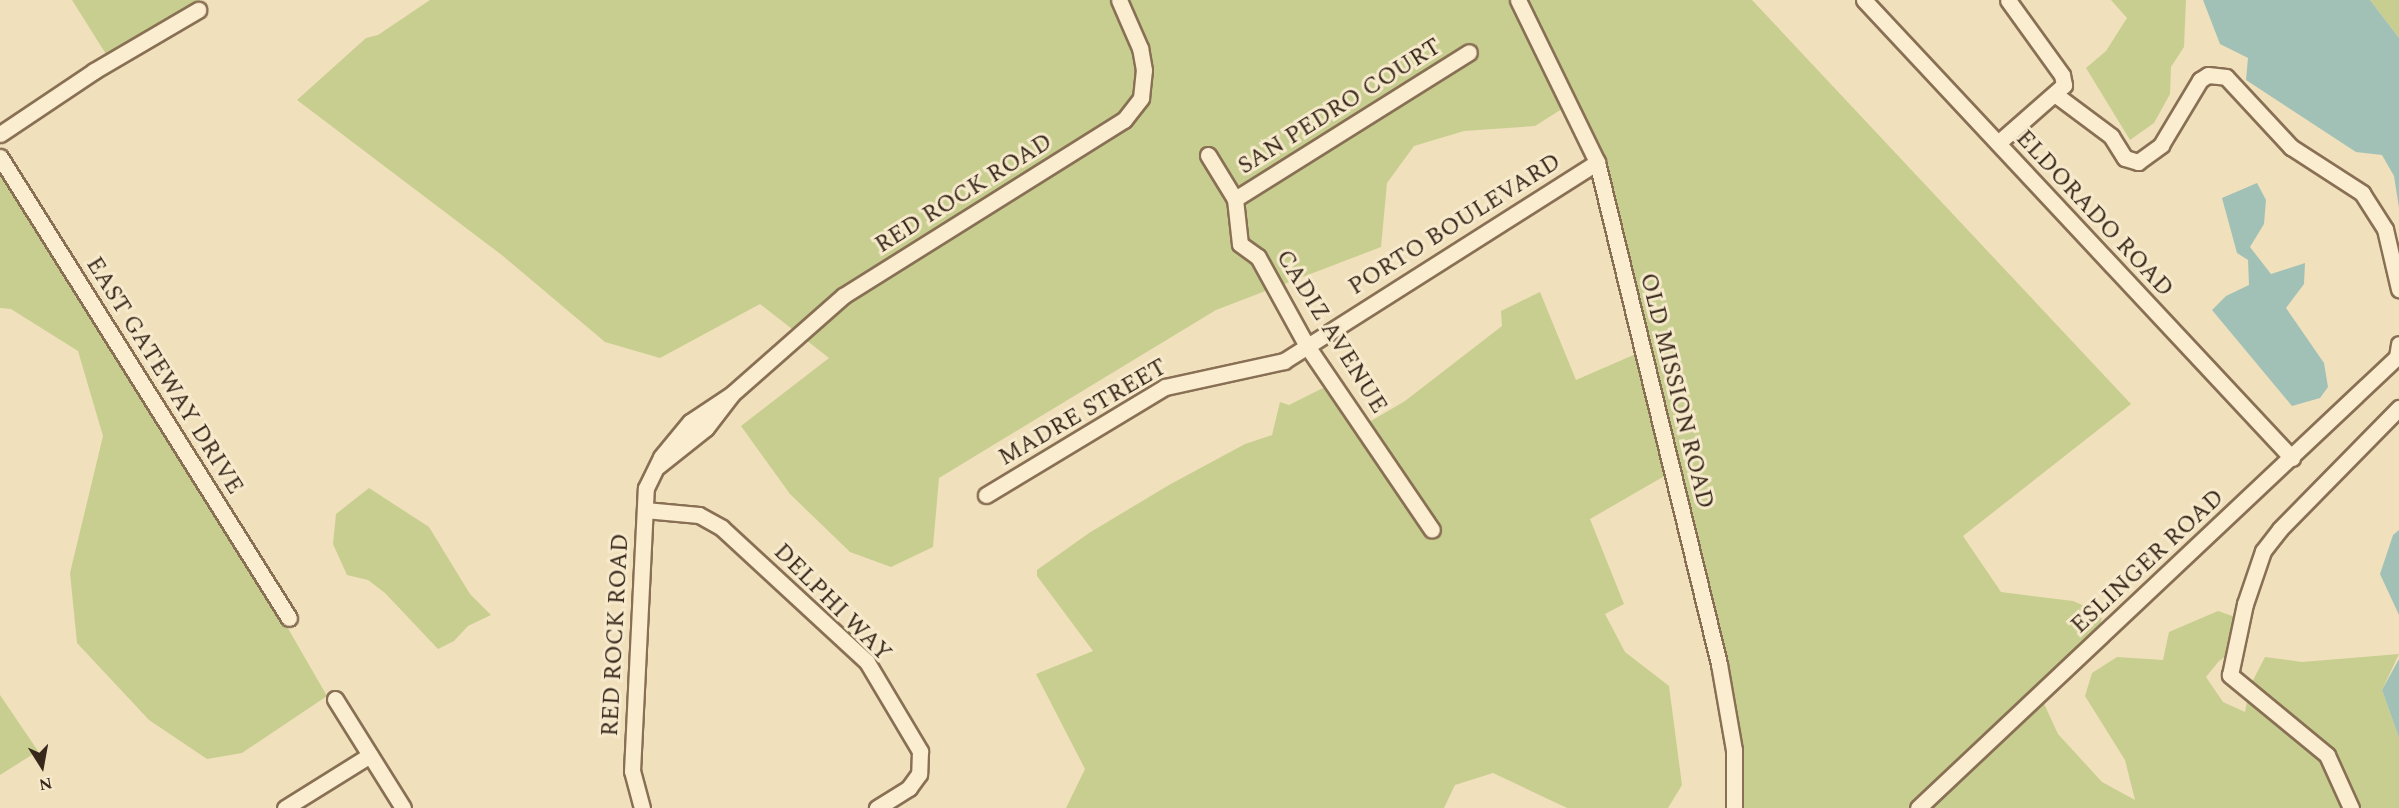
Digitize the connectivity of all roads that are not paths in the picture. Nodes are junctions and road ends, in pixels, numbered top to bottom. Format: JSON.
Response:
{"nodes":[{"id":1,"x":1119,"y":0,"type":"edge"},
{"id":2,"x":1518,"y":0,"type":"edge"},
{"id":3,"x":1864,"y":0,"type":"edge"},
{"id":4,"x":2008,"y":0,"type":"edge"},
{"id":5,"x":198,"y":10,"type":"dead end"},
{"id":6,"x":1469,"y":52,"type":"dead end"},
{"id":7,"x":2056,"y":95,"type":"junction"},
{"id":8,"x":0,"y":134,"type":"edge"},
{"id":9,"x":1998,"y":143,"type":"junction"},
{"id":10,"x":1208,"y":155,"type":"dead end"},
{"id":11,"x":0,"y":157,"type":"edge"},
{"id":12,"x":1597,"y":162,"type":"junction"},
{"id":13,"x":1235,"y":200,"type":"junction"},
{"id":14,"x":2399,"y":290,"type":"edge"},
{"id":15,"x":2399,"y":344,"type":"edge"},
{"id":16,"x":1307,"y":346,"type":"junction"},
{"id":17,"x":2399,"y":408,"type":"edge"},
{"id":18,"x":2292,"y":458,"type":"junction"},
{"id":19,"x":986,"y":495,"type":"dead end"},
{"id":20,"x":645,"y":510,"type":"junction"},
{"id":21,"x":1432,"y":530,"type":"dead end"},
{"id":22,"x":289,"y":618,"type":"dead end"},
{"id":23,"x":335,"y":699,"type":"dead end"},
{"id":24,"x":370,"y":755,"type":"junction"},
{"id":25,"x":285,"y":808,"type":"edge"},
{"id":26,"x":403,"y":808,"type":"edge"},
{"id":27,"x":642,"y":808,"type":"edge"},
{"id":28,"x":877,"y":808,"type":"edge"},
{"id":29,"x":1734,"y":808,"type":"edge"},
{"id":30,"x":1918,"y":808,"type":"edge"},
{"id":31,"x":2351,"y":808,"type":"edge"}],
"edges":[{"from":1,"to":20,"type":"street","name":"RED ROCK ROAD"},
{"from":2,"to":12,"type":"street","name":"OLD MISSION ROAD"},
{"from":3,"to":9,"type":"street","name":"ELDORADO ROAD"},
{"from":4,"to":7,"type":"street"},
{"from":5,"to":8,"type":"street"},
{"from":6,"to":13,"type":"street","name":"SAN PEDRO COURT"},
{"from":7,"to":9,"type":"street"},
{"from":7,"to":14,"type":"street"},
{"from":9,"to":18,"type":"street","name":"ELDORADO ROAD"},
{"from":10,"to":13,"type":"street","name":"CADIZ AVENUE"},
{"from":11,"to":22,"type":"street","name":"EAST GATEWAY DRIVE"},
{"from":12,"to":16,"type":"street","name":"PORTO BOULEVARD"},
{"from":12,"to":29,"type":"street","name":"OLD MISSION ROAD"},
{"from":13,"to":16,"type":"street","name":"CADIZ AVENUE"},
{"from":15,"to":18,"type":"street","name":"ESLINGER ROAD"},
{"from":16,"to":19,"type":"street","name":"MADRE STREET"},
{"from":16,"to":21,"type":"street","name":"CADIZ AVENUE"},
{"from":17,"to":31,"type":"street"},
{"from":18,"to":30,"type":"street","name":"ESLINGER ROAD"},
{"from":20,"to":27,"type":"street","name":"RED ROCK ROAD"},
{"from":20,"to":28,"type":"street","name":"DELPHI WAY"},
{"from":23,"to":24,"type":"street"},
{"from":24,"to":25,"type":"street"},
{"from":24,"to":26,"type":"street"}]}
